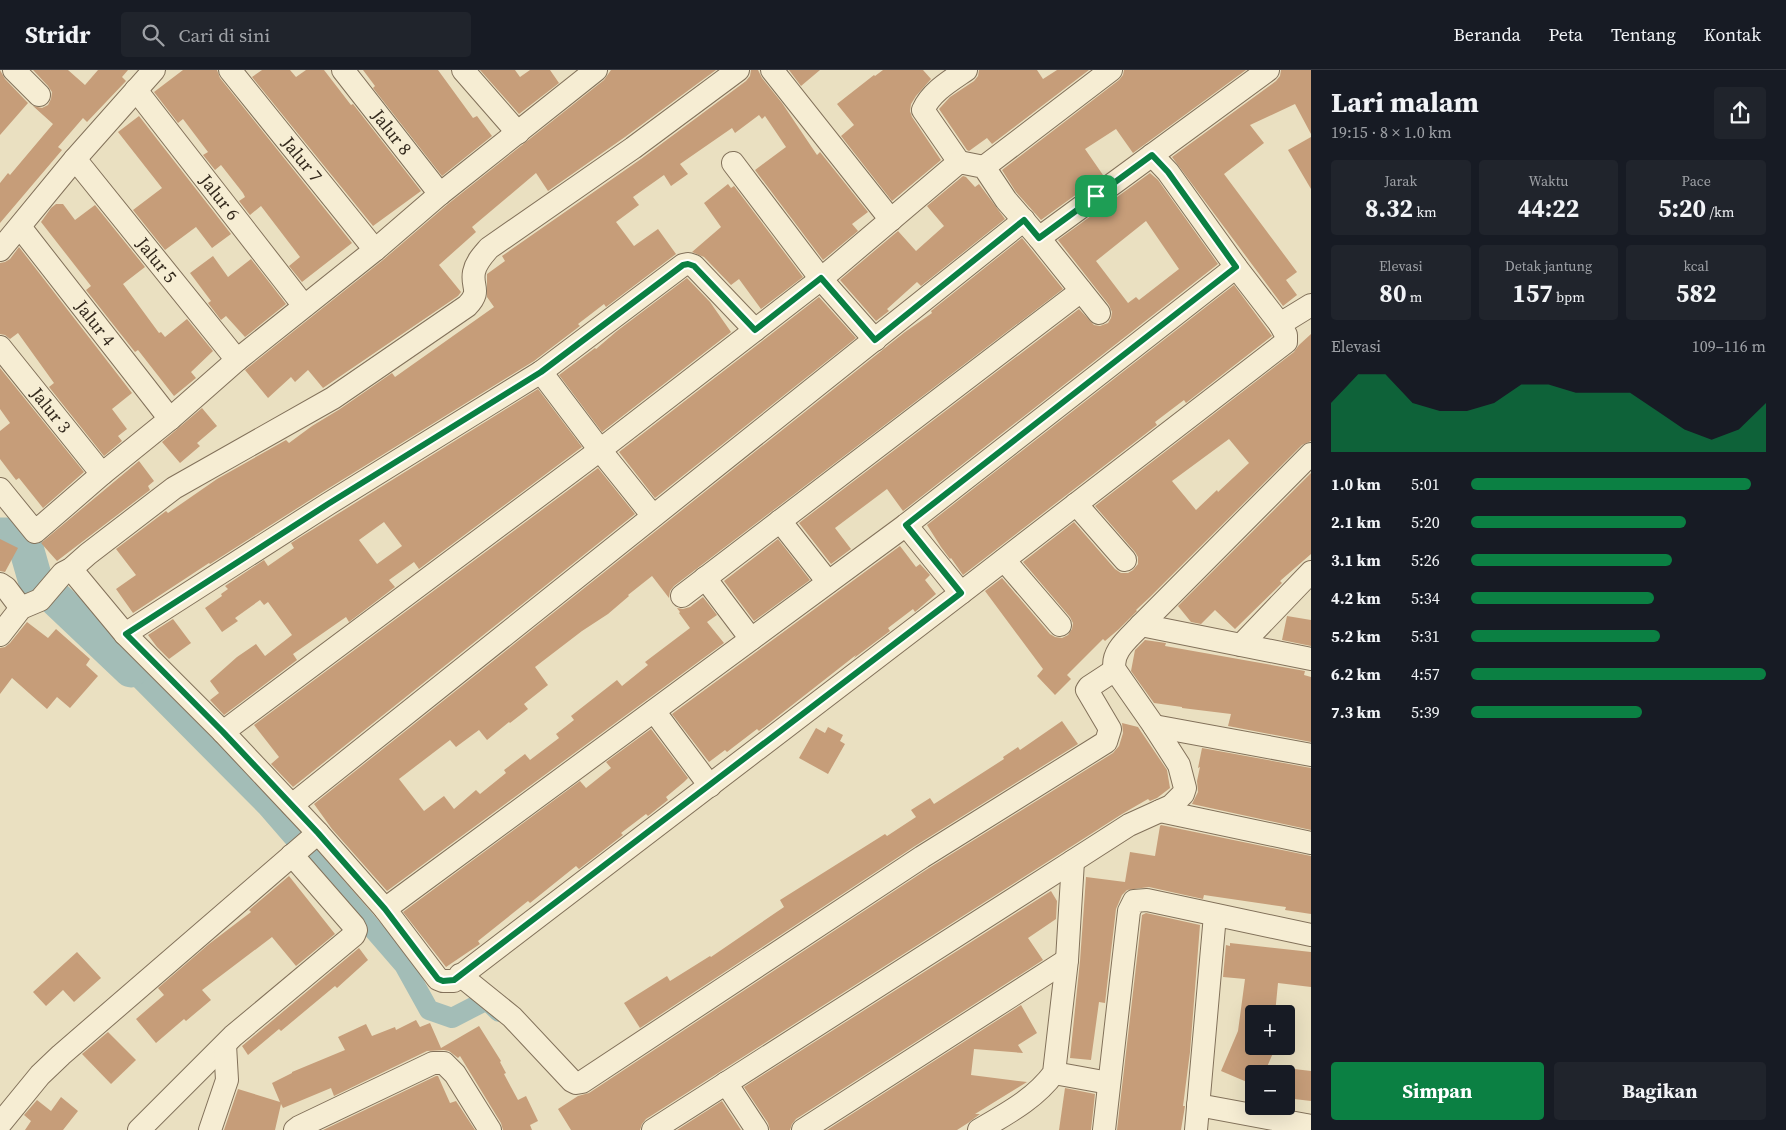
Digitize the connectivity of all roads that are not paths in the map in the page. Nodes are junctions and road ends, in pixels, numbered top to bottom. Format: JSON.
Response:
{"nodes":[{"id":1,"x":14,"y":70,"type":"edge"},
{"id":2,"x":154,"y":70,"type":"edge"},
{"id":3,"x":230,"y":70,"type":"edge"},
{"id":4,"x":343,"y":70,"type":"edge"},
{"id":5,"x":463,"y":70,"type":"edge"},
{"id":6,"x":738,"y":70,"type":"edge"},
{"id":7,"x":772,"y":70,"type":"edge"},
{"id":8,"x":966,"y":70,"type":"edge"},
{"id":9,"x":1111,"y":70,"type":"edge"},
{"id":10,"x":1268,"y":70,"type":"edge"},
{"id":11,"x":583,"y":74,"type":"edge"},
{"id":12,"x":136,"y":90,"type":"junction"},
{"id":13,"x":39,"y":95,"type":"dead end"},
{"id":14,"x":518,"y":134,"type":"junction"},
{"id":15,"x":1152,"y":155,"type":"junction"},
{"id":16,"x":76,"y":159,"type":"junction"},
{"id":17,"x":959,"y":162,"type":"junction"},
{"id":18,"x":733,"y":163,"type":"dead end"},
{"id":19,"x":984,"y":167,"type":"junction"},
{"id":20,"x":440,"y":194,"type":"junction"},
{"id":21,"x":891,"y":220,"type":"junction"},
{"id":22,"x":1024,"y":220,"type":"junction"},
{"id":23,"x":20,"y":227,"type":"junction"},
{"id":24,"x":1039,"y":238,"type":"junction"},
{"id":25,"x":0,"y":250,"type":"edge"},
{"id":26,"x":375,"y":250,"type":"junction"},
{"id":27,"x":1236,"y":267,"type":"junction"},
{"id":28,"x":821,"y":278,"type":"junction"},
{"id":29,"x":1081,"y":291,"type":"junction"},
{"id":30,"x":1311,"y":305,"type":"edge"},
{"id":31,"x":304,"y":306,"type":"junction"},
{"id":32,"x":1098,"y":313,"type":"dead end"},
{"id":33,"x":1280,"y":324,"type":"junction"},
{"id":34,"x":755,"y":330,"type":"junction"},
{"id":35,"x":875,"y":340,"type":"junction"},
{"id":36,"x":0,"y":347,"type":"edge"},
{"id":37,"x":238,"y":360,"type":"junction"},
{"id":38,"x":541,"y":372,"type":"junction"},
{"id":39,"x":170,"y":419,"type":"junction"},
{"id":40,"x":600,"y":450,"type":"junction"},
{"id":41,"x":1311,"y":454,"type":"edge"},
{"id":42,"x":102,"y":474,"type":"junction"},
{"id":43,"x":0,"y":489,"type":"edge"},
{"id":44,"x":1076,"y":504,"type":"junction"},
{"id":45,"x":653,"y":516,"type":"junction"},
{"id":46,"x":780,"y":521,"type":"junction"},
{"id":47,"x":906,"y":525,"type":"junction"},
{"id":48,"x":1004,"y":560,"type":"junction"},
{"id":49,"x":1125,"y":560,"type":"dead end"},
{"id":50,"x":1311,"y":572,"type":"edge"},
{"id":51,"x":64,"y":574,"type":"junction"},
{"id":52,"x":705,"y":578,"type":"junction"},
{"id":53,"x":828,"y":582,"type":"junction"},
{"id":54,"x":0,"y":584,"type":"edge"},
{"id":55,"x":961,"y":593,"type":"junction"},
{"id":56,"x":682,"y":596,"type":"dead end"},
{"id":57,"x":30,"y":604,"type":"junction"},
{"id":58,"x":1060,"y":625,"type":"dead end"},
{"id":59,"x":1140,"y":625,"type":"junction"},
{"id":60,"x":126,"y":634,"type":"junction"},
{"id":61,"x":0,"y":635,"type":"edge"},
{"id":62,"x":751,"y":639,"type":"junction"},
{"id":63,"x":1241,"y":645,"type":"junction"},
{"id":64,"x":1311,"y":659,"type":"edge"},
{"id":65,"x":1115,"y":670,"type":"junction"},
{"id":66,"x":654,"y":711,"type":"junction"},
{"id":67,"x":1154,"y":726,"type":"junction"},
{"id":68,"x":223,"y":732,"type":"junction"},
{"id":69,"x":1311,"y":756,"type":"edge"},
{"id":70,"x":710,"y":786,"type":"junction"},
{"id":71,"x":292,"y":804,"type":"junction"},
{"id":72,"x":1160,"y":811,"type":"junction"},
{"id":73,"x":1311,"y":843,"type":"edge"},
{"id":74,"x":303,"y":845,"type":"junction"},
{"id":75,"x":1073,"y":861,"type":"junction"},
{"id":76,"x":385,"y":909,"type":"junction"},
{"id":77,"x":1215,"y":914,"type":"junction"},
{"id":78,"x":1311,"y":935,"type":"edge"},
{"id":79,"x":1067,"y":960,"type":"junction"},
{"id":80,"x":460,"y":975,"type":"junction"},
{"id":81,"x":225,"y":1045,"type":"junction"},
{"id":82,"x":1054,"y":1074,"type":"junction"},
{"id":83,"x":726,"y":1083,"type":"junction"},
{"id":84,"x":1109,"y":1083,"type":"junction"},
{"id":85,"x":1198,"y":1105,"type":"junction"},
{"id":86,"x":1013,"y":1120,"type":"edge"},
{"id":87,"x":0,"y":1124,"type":"edge"},
{"id":88,"x":1311,"y":1126,"type":"edge"},
{"id":89,"x":487,"y":1129,"type":"edge"},
{"id":90,"x":139,"y":1130,"type":"edge"},
{"id":91,"x":210,"y":1130,"type":"edge"},
{"id":92,"x":295,"y":1130,"type":"edge"},
{"id":93,"x":653,"y":1130,"type":"edge"},
{"id":94,"x":757,"y":1130,"type":"edge"},
{"id":95,"x":802,"y":1130,"type":"edge"},
{"id":96,"x":979,"y":1130,"type":"edge"},
{"id":97,"x":1104,"y":1130,"type":"edge"},
{"id":98,"x":1196,"y":1130,"type":"edge"}],
"edges":[{"from":1,"to":13,"type":"street"},
{"from":2,"to":12,"type":"street"},
{"from":3,"to":26,"type":"street","name":"Jalur 7"},
{"from":4,"to":20,"type":"street","name":"Jalur 8"},
{"from":5,"to":14,"type":"street"},
{"from":6,"to":51,"type":"street"},
{"from":7,"to":21,"type":"street"},
{"from":8,"to":17,"type":"street"},
{"from":9,"to":19,"type":"street"},
{"from":10,"to":15,"type":"street"},
{"from":11,"to":14,"type":"street"},
{"from":12,"to":16,"type":"street"},
{"from":12,"to":31,"type":"street","name":"Jalur 6"},
{"from":14,"to":20,"type":"street"},
{"from":15,"to":24,"type":"street"},
{"from":15,"to":27,"type":"street"},
{"from":16,"to":23,"type":"street"},
{"from":16,"to":37,"type":"street","name":"Jalur 5"},
{"from":17,"to":19,"type":"street"},
{"from":17,"to":21,"type":"street"},
{"from":18,"to":28,"type":"street"},
{"from":19,"to":22,"type":"street"},
{"from":20,"to":26,"type":"street"},
{"from":21,"to":28,"type":"street"},
{"from":22,"to":24,"type":"street"},
{"from":22,"to":35,"type":"street"},
{"from":23,"to":25,"type":"street"},
{"from":23,"to":39,"type":"street","name":"Jalur 4"},
{"from":24,"to":29,"type":"street"},
{"from":26,"to":31,"type":"street"},
{"from":27,"to":33,"type":"street"},
{"from":27,"to":47,"type":"street"},
{"from":28,"to":34,"type":"street"},
{"from":28,"to":35,"type":"street"},
{"from":29,"to":32,"type":"street"},
{"from":29,"to":46,"type":"street"},
{"from":30,"to":33,"type":"street"},
{"from":31,"to":37,"type":"street"},
{"from":33,"to":44,"type":"street"},
{"from":34,"to":38,"type":"street"},
{"from":34,"to":40,"type":"street"},
{"from":35,"to":45,"type":"street"},
{"from":36,"to":42,"type":"street","name":"Jalur 3"},
{"from":37,"to":39,"type":"street"},
{"from":38,"to":40,"type":"street"},
{"from":38,"to":60,"type":"street"},
{"from":39,"to":42,"type":"street"},
{"from":40,"to":45,"type":"street"},
{"from":40,"to":68,"type":"street"},
{"from":41,"to":59,"type":"street"},
{"from":42,"to":43,"type":"street"},
{"from":44,"to":48,"type":"street"},
{"from":44,"to":49,"type":"street"},
{"from":45,"to":71,"type":"street"},
{"from":46,"to":52,"type":"street"},
{"from":46,"to":53,"type":"street"},
{"from":47,"to":53,"type":"street"},
{"from":47,"to":55,"type":"street"},
{"from":48,"to":55,"type":"street"},
{"from":48,"to":58,"type":"street"},
{"from":50,"to":63,"type":"street"},
{"from":51,"to":57,"type":"street"},
{"from":51,"to":60,"type":"street"},
{"from":52,"to":56,"type":"street"},
{"from":52,"to":62,"type":"street"},
{"from":53,"to":62,"type":"street"},
{"from":54,"to":57,"type":"street"},
{"from":55,"to":70,"type":"street"},
{"from":57,"to":61,"type":"street"},
{"from":59,"to":63,"type":"street"},
{"from":59,"to":65,"type":"street"},
{"from":60,"to":68,"type":"street"},
{"from":62,"to":66,"type":"street"},
{"from":63,"to":64,"type":"street"},
{"from":65,"to":67,"type":"street"},
{"from":65,"to":80,"type":"street"},
{"from":66,"to":70,"type":"street"},
{"from":66,"to":76,"type":"street"},
{"from":67,"to":69,"type":"street"},
{"from":67,"to":72,"type":"street"},
{"from":68,"to":71,"type":"street"},
{"from":70,"to":80,"type":"street"},
{"from":71,"to":74,"type":"street"},
{"from":72,"to":73,"type":"street"},
{"from":72,"to":75,"type":"street"},
{"from":74,"to":76,"type":"street"},
{"from":74,"to":81,"type":"street"},
{"from":74,"to":87,"type":"street"},
{"from":75,"to":79,"type":"street"},
{"from":75,"to":83,"type":"street"},
{"from":76,"to":80,"type":"street"},
{"from":77,"to":78,"type":"street"},
{"from":77,"to":84,"type":"street"},
{"from":77,"to":85,"type":"street"},
{"from":79,"to":82,"type":"street"},
{"from":79,"to":95,"type":"street"},
{"from":81,"to":90,"type":"street"},
{"from":81,"to":91,"type":"street"},
{"from":82,"to":84,"type":"street"},
{"from":82,"to":86,"type":"street"},
{"from":83,"to":93,"type":"street"},
{"from":83,"to":94,"type":"street"},
{"from":84,"to":97,"type":"street"},
{"from":85,"to":88,"type":"street"},
{"from":85,"to":98,"type":"street"},
{"from":86,"to":96,"type":"street"},
{"from":89,"to":92,"type":"street"}]}
